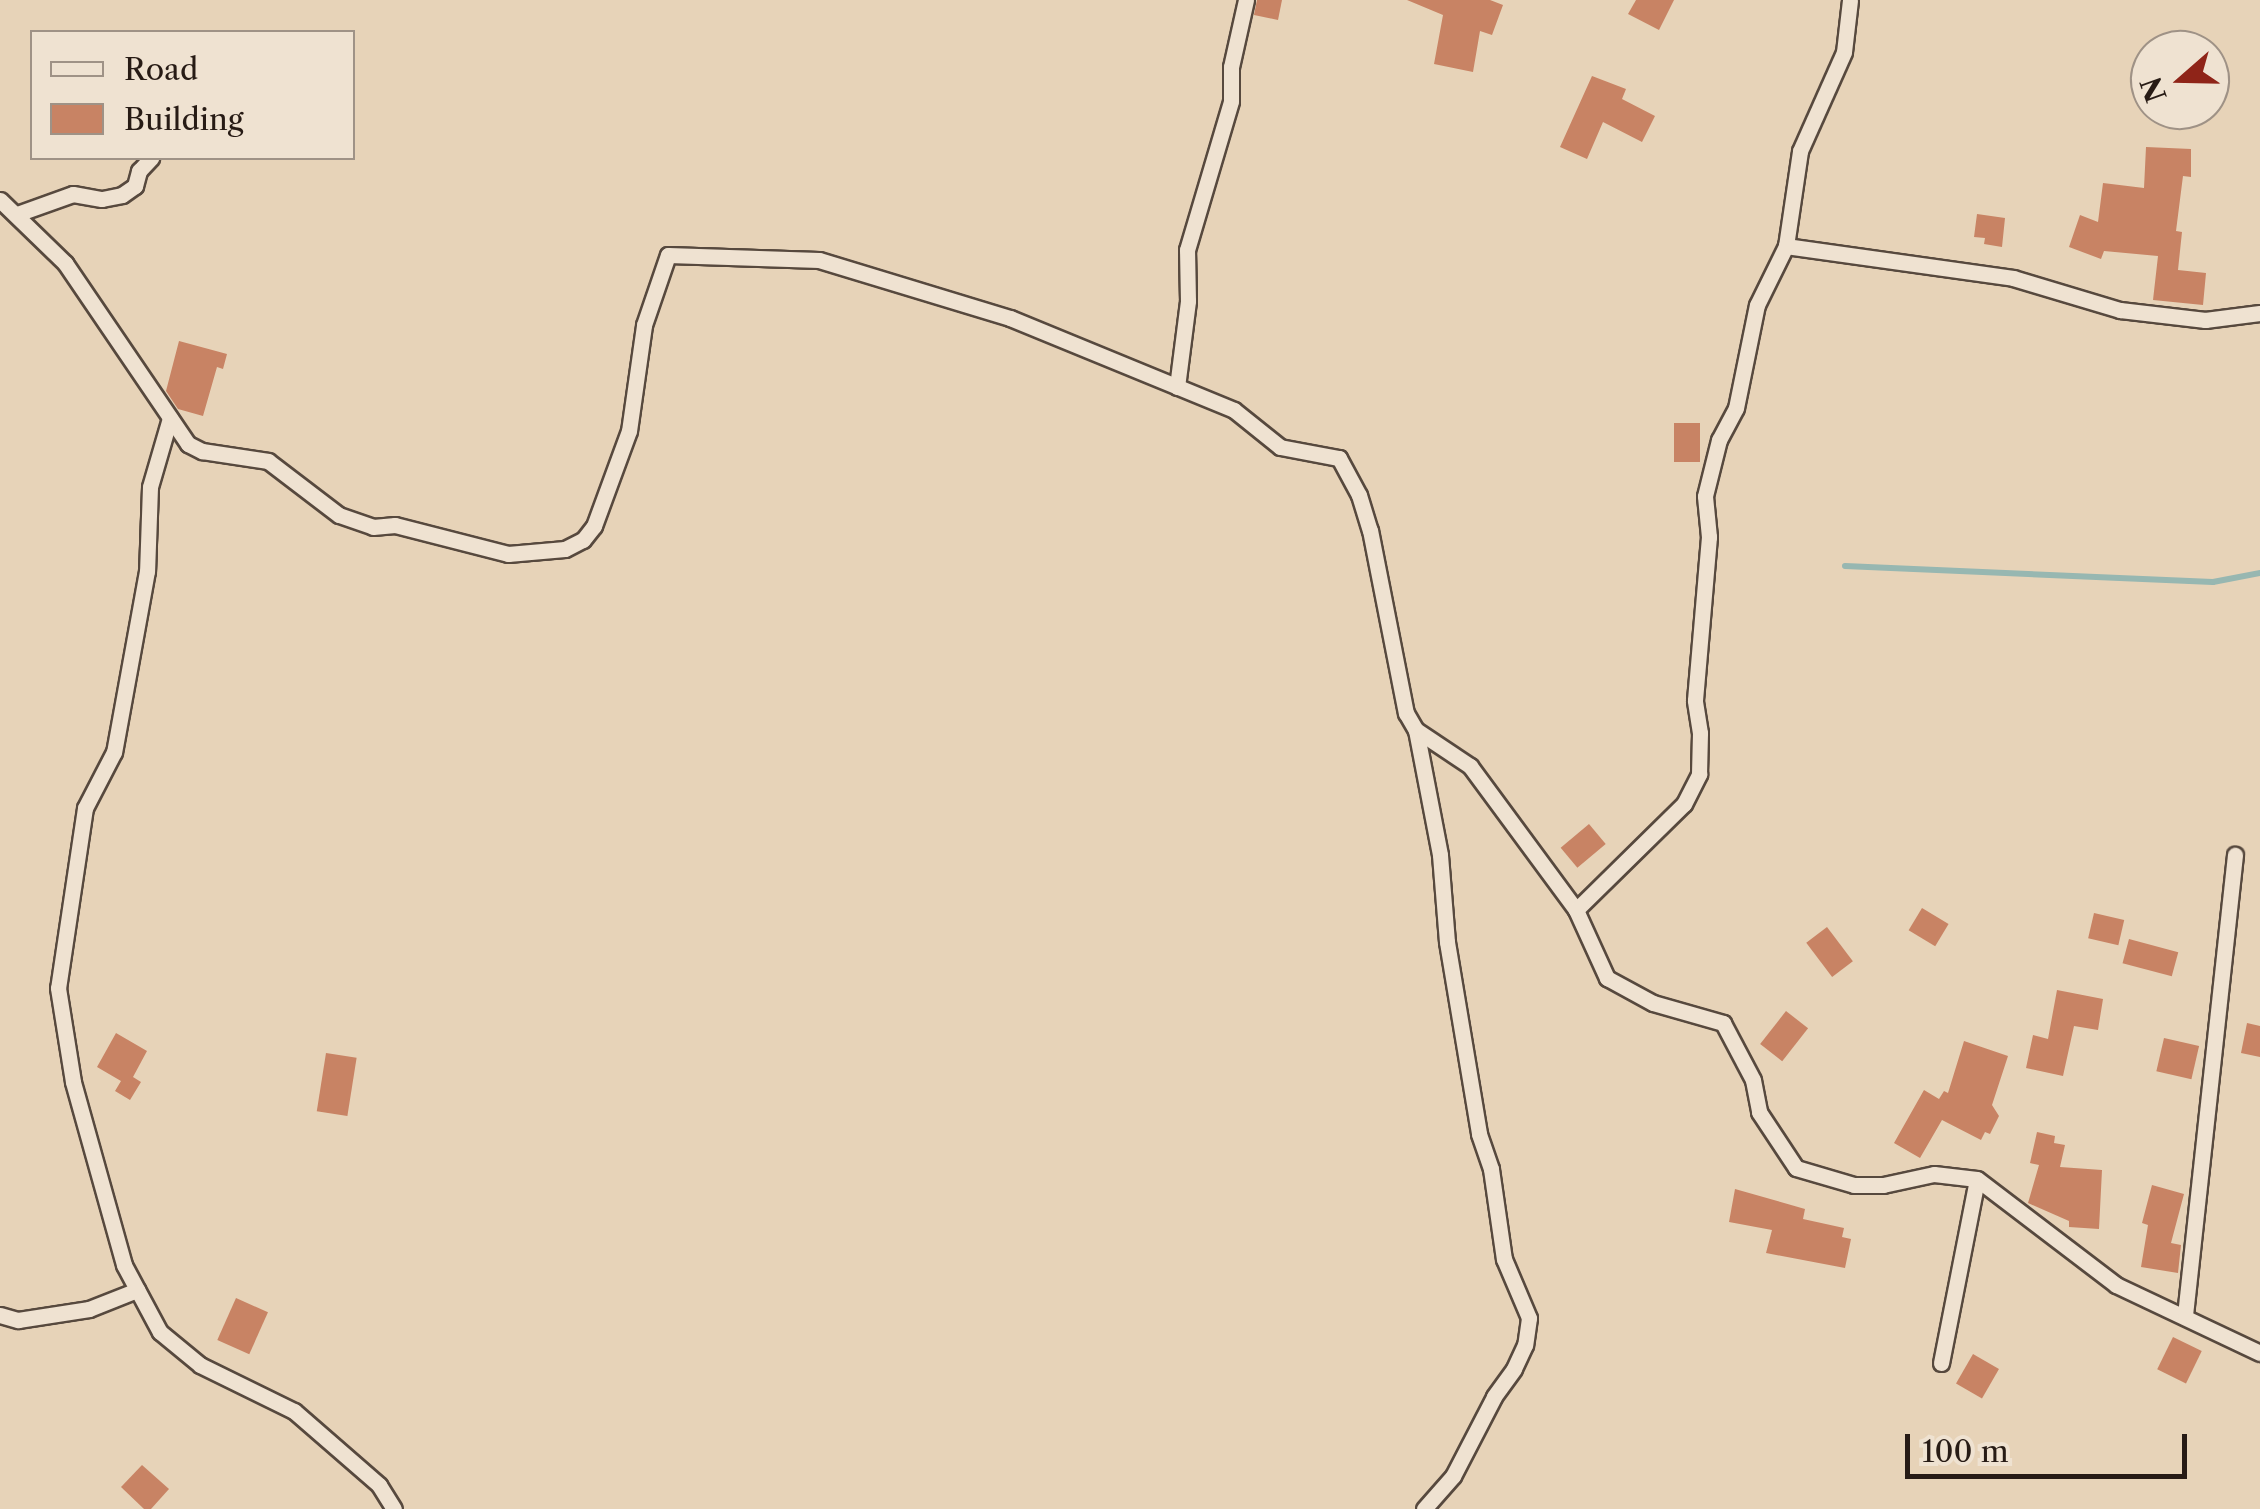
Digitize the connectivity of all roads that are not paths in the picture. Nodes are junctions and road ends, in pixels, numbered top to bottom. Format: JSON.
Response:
{"nodes":[{"id":1,"x":1246,"y":0,"type":"edge"},
{"id":2,"x":1850,"y":0,"type":"edge"},
{"id":3,"x":150,"y":160,"type":"edge"},
{"id":4,"x":0,"y":200,"type":"edge"},
{"id":5,"x":17,"y":214,"type":"junction"},
{"id":6,"x":1786,"y":246,"type":"junction"},
{"id":7,"x":2260,"y":314,"type":"edge"},
{"id":8,"x":1177,"y":386,"type":"junction"},
{"id":9,"x":170,"y":418,"type":"junction"},
{"id":10,"x":1416,"y":730,"type":"junction"},
{"id":11,"x":2235,"y":855,"type":"dead end"},
{"id":12,"x":1576,"y":910,"type":"junction"},
{"id":13,"x":1976,"y":1179,"type":"junction"},
{"id":14,"x":137,"y":1290,"type":"junction"},
{"id":15,"x":0,"y":1314,"type":"edge"},
{"id":16,"x":2184,"y":1315,"type":"junction"},
{"id":17,"x":2260,"y":1353,"type":"edge"},
{"id":18,"x":1941,"y":1362,"type":"dead end"},
{"id":19,"x":394,"y":1509,"type":"edge"},
{"id":20,"x":1424,"y":1509,"type":"edge"}],
"edges":[{"from":1,"to":8,"type":"street"},
{"from":2,"to":6,"type":"street"},
{"from":3,"to":5,"type":"street"},
{"from":4,"to":5,"type":"street"},
{"from":5,"to":9,"type":"street"},
{"from":6,"to":7,"type":"street"},
{"from":6,"to":12,"type":"street"},
{"from":8,"to":9,"type":"street"},
{"from":8,"to":10,"type":"street"},
{"from":9,"to":14,"type":"street"},
{"from":10,"to":12,"type":"street"},
{"from":10,"to":20,"type":"street"},
{"from":11,"to":16,"type":"street"},
{"from":12,"to":13,"type":"street"},
{"from":13,"to":16,"type":"street"},
{"from":13,"to":18,"type":"street"},
{"from":14,"to":15,"type":"street"},
{"from":14,"to":19,"type":"street"},
{"from":16,"to":17,"type":"street"}]}
